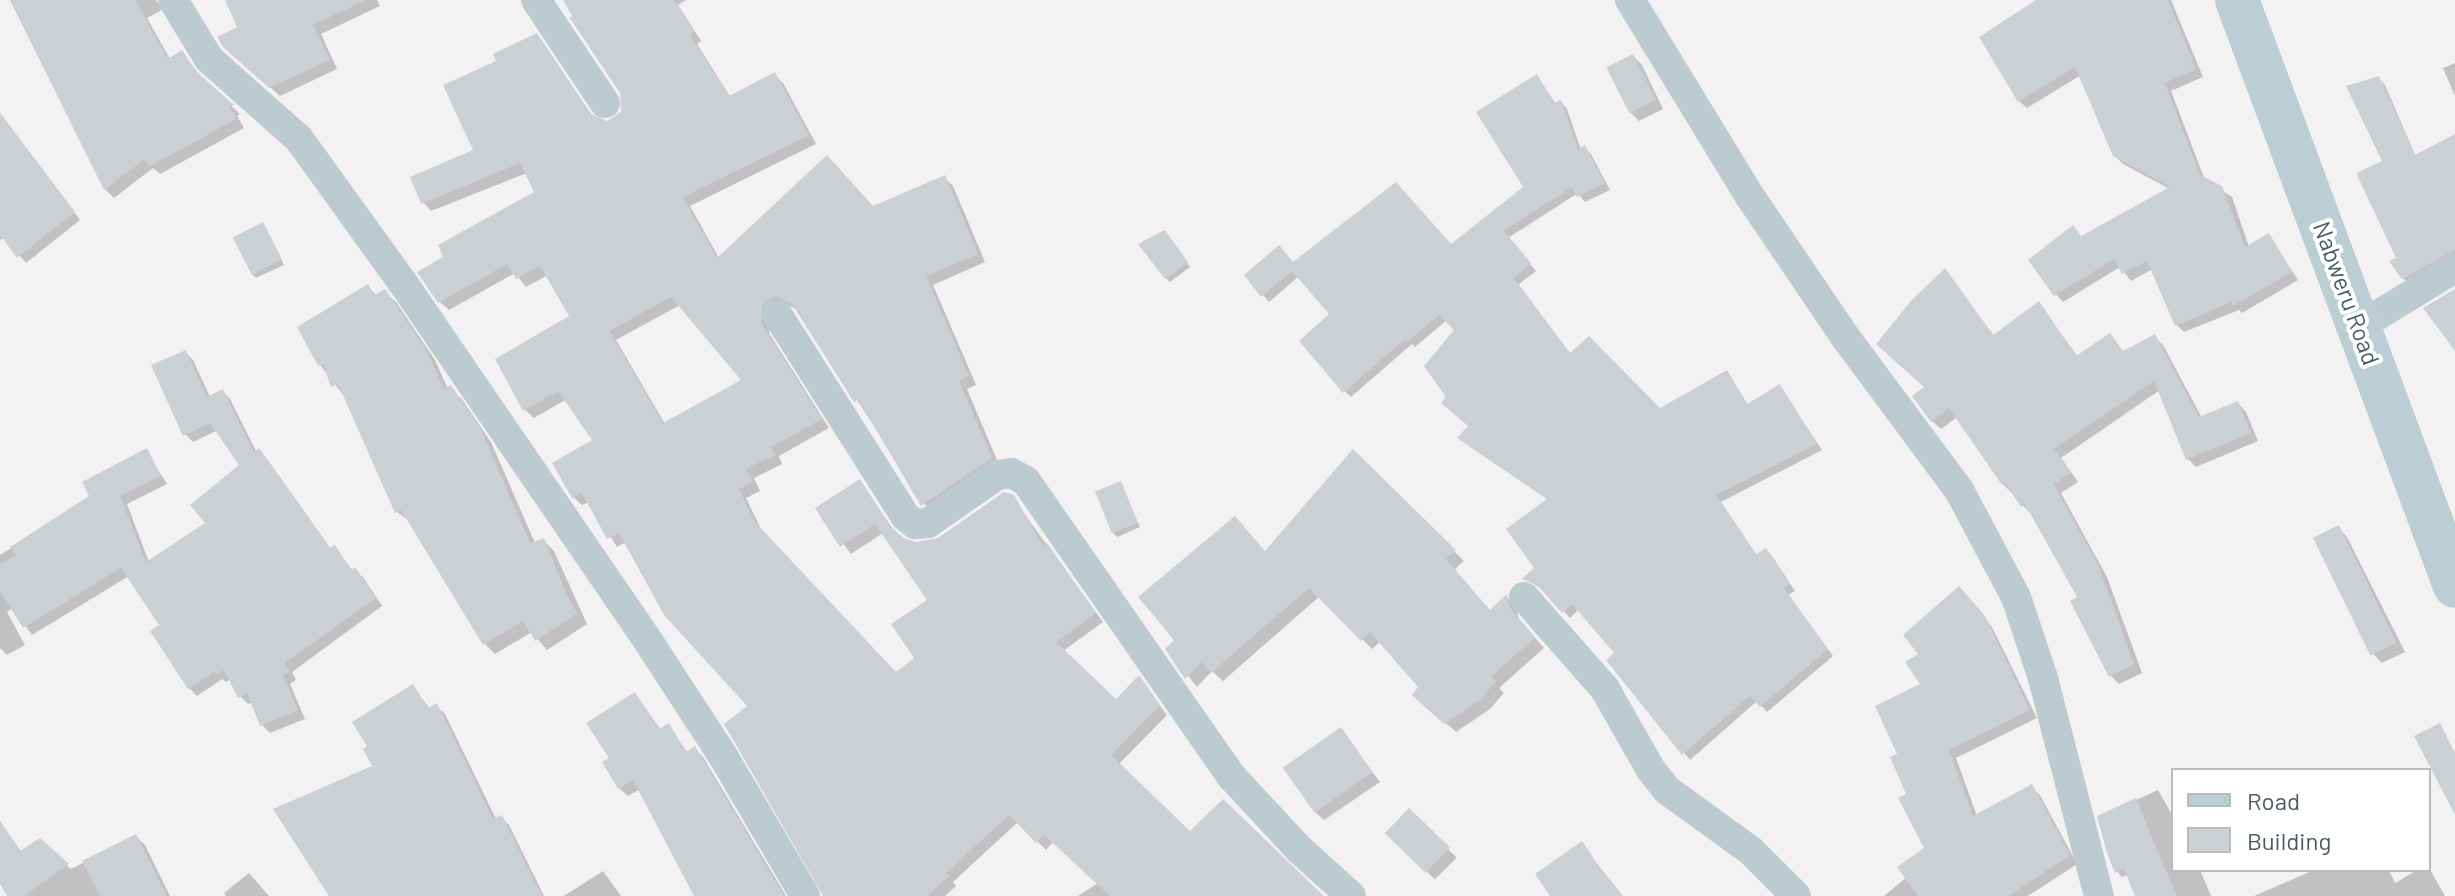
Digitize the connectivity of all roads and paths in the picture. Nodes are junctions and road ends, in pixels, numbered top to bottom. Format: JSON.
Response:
{"nodes":[{"id":1,"x":173,"y":0,"type":"edge"},
{"id":2,"x":536,"y":0,"type":"edge"},
{"id":3,"x":1630,"y":0,"type":"edge"},
{"id":4,"x":2237,"y":0,"type":"edge"},
{"id":5,"x":605,"y":103,"type":"dead end"},
{"id":6,"x":2455,"y":268,"type":"edge"},
{"id":7,"x":777,"y":314,"type":"dead end"},
{"id":8,"x":2360,"y":326,"type":"junction"},
{"id":9,"x":2455,"y":586,"type":"edge"},
{"id":10,"x":1524,"y":597,"type":"dead end"},
{"id":11,"x":805,"y":896,"type":"edge"},
{"id":12,"x":1351,"y":896,"type":"edge"},
{"id":13,"x":1796,"y":896,"type":"edge"},
{"id":14,"x":2099,"y":896,"type":"edge"}],
"edges":[{"from":1,"to":11,"type":"street"},
{"from":2,"to":5,"type":"street"},
{"from":3,"to":14,"type":"street"},
{"from":4,"to":8,"type":"main road","name":"Nabweru Road"},
{"from":6,"to":8,"type":"street"},
{"from":7,"to":12,"type":"street"},
{"from":8,"to":9,"type":"main road","name":"Nabweru Road"},
{"from":10,"to":13,"type":"street"}]}
